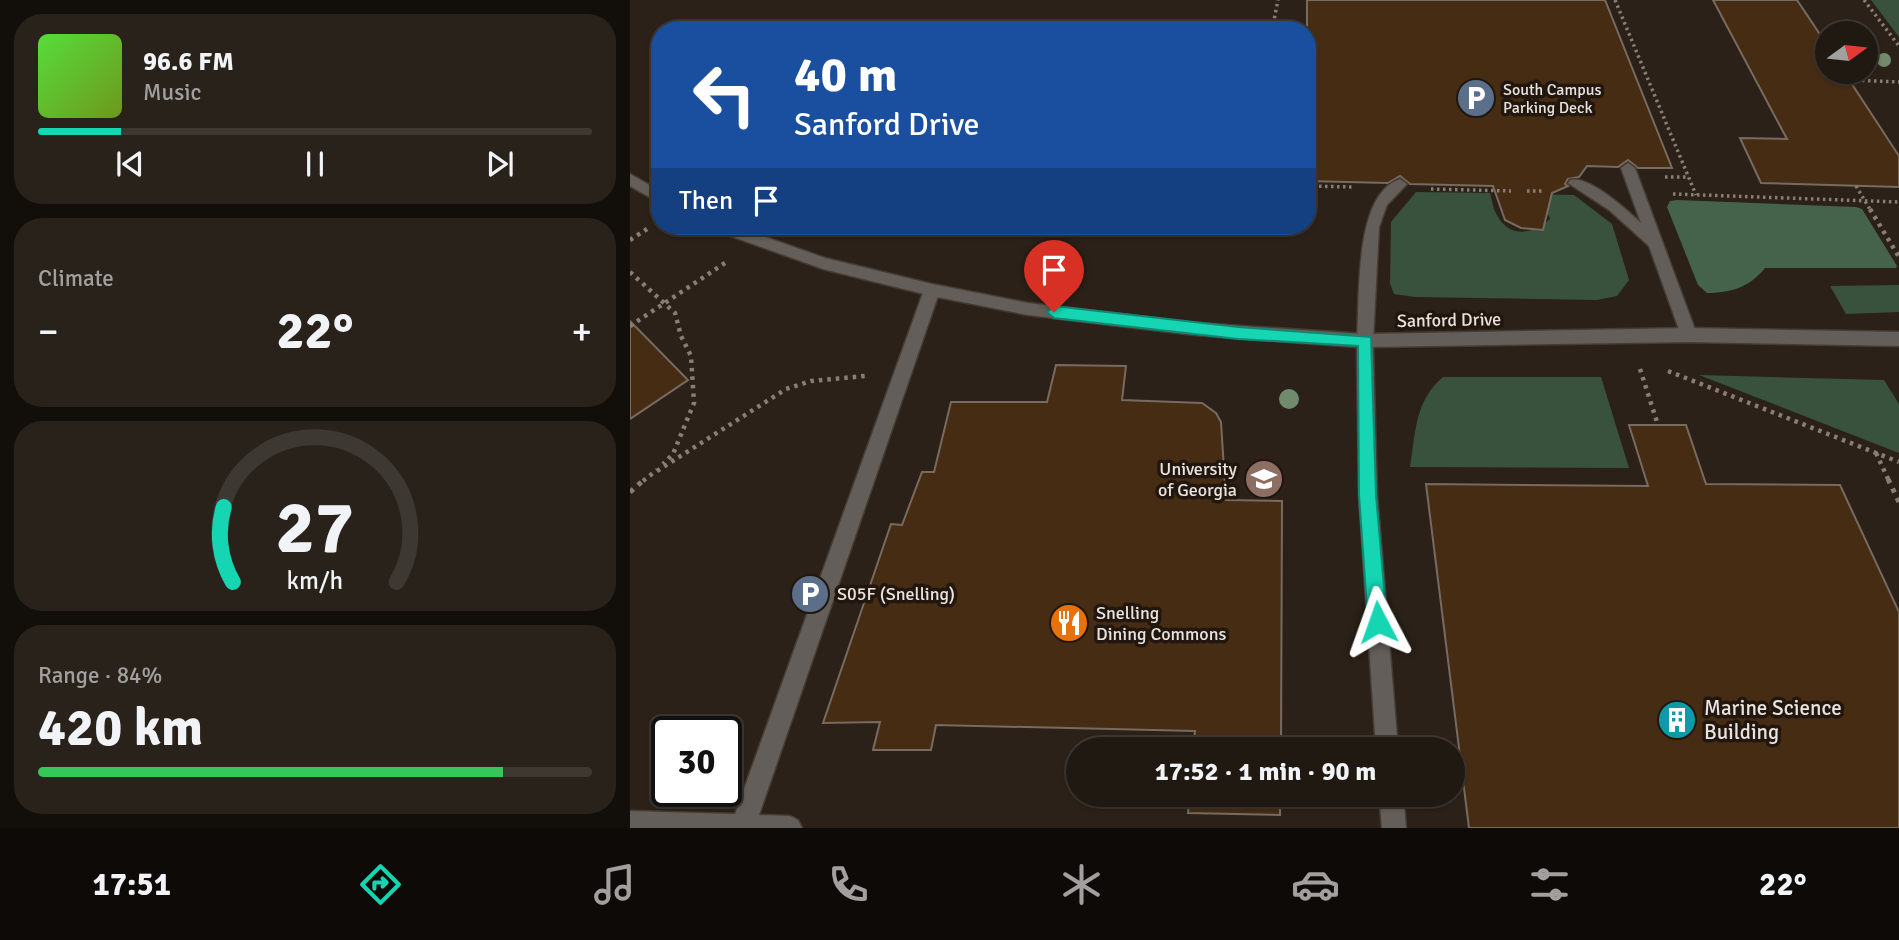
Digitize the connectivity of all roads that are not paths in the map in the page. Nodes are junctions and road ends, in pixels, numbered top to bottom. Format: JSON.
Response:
{"nodes":[{"id":1,"x":1628,"y":168,"type":"dead end"},
{"id":2,"x":630,"y":179,"type":"edge"},
{"id":3,"x":1575,"y":183,"type":"dead end"},
{"id":4,"x":1400,"y":184,"type":"dead end"},
{"id":5,"x":651,"y":192,"type":"edge"},
{"id":6,"x":745,"y":235,"type":"edge"},
{"id":7,"x":1658,"y":249,"type":"junction"},
{"id":8,"x":932,"y":290,"type":"junction"},
{"id":9,"x":1689,"y":335,"type":"junction"},
{"id":10,"x":1899,"y":339,"type":"edge"},
{"id":11,"x":1365,"y":341,"type":"junction"},
{"id":12,"x":1386,"y":737,"type":"edge"},
{"id":13,"x":1392,"y":807,"type":"edge"},
{"id":14,"x":630,"y":823,"type":"edge"},
{"id":15,"x":743,"y":826,"type":"edge"},
{"id":16,"x":790,"y":828,"type":"edge"},
{"id":17,"x":1394,"y":828,"type":"edge"}],
"edges":[{"from":1,"to":7,"type":"street"},
{"from":2,"to":5,"type":"street"},
{"from":3,"to":7,"type":"street"},
{"from":4,"to":11,"type":"street"},
{"from":6,"to":8,"type":"street","name":"Sanford Drive"},
{"from":7,"to":9,"type":"street"},
{"from":8,"to":11,"type":"street","name":"Sanford Drive"},
{"from":8,"to":15,"type":"street"},
{"from":9,"to":10,"type":"street","name":"Sanford Drive"},
{"from":9,"to":11,"type":"street","name":"Sanford Drive"},
{"from":11,"to":12,"type":"street"},
{"from":13,"to":17,"type":"street"},
{"from":14,"to":15,"type":"street"},
{"from":15,"to":16,"type":"street"}]}
